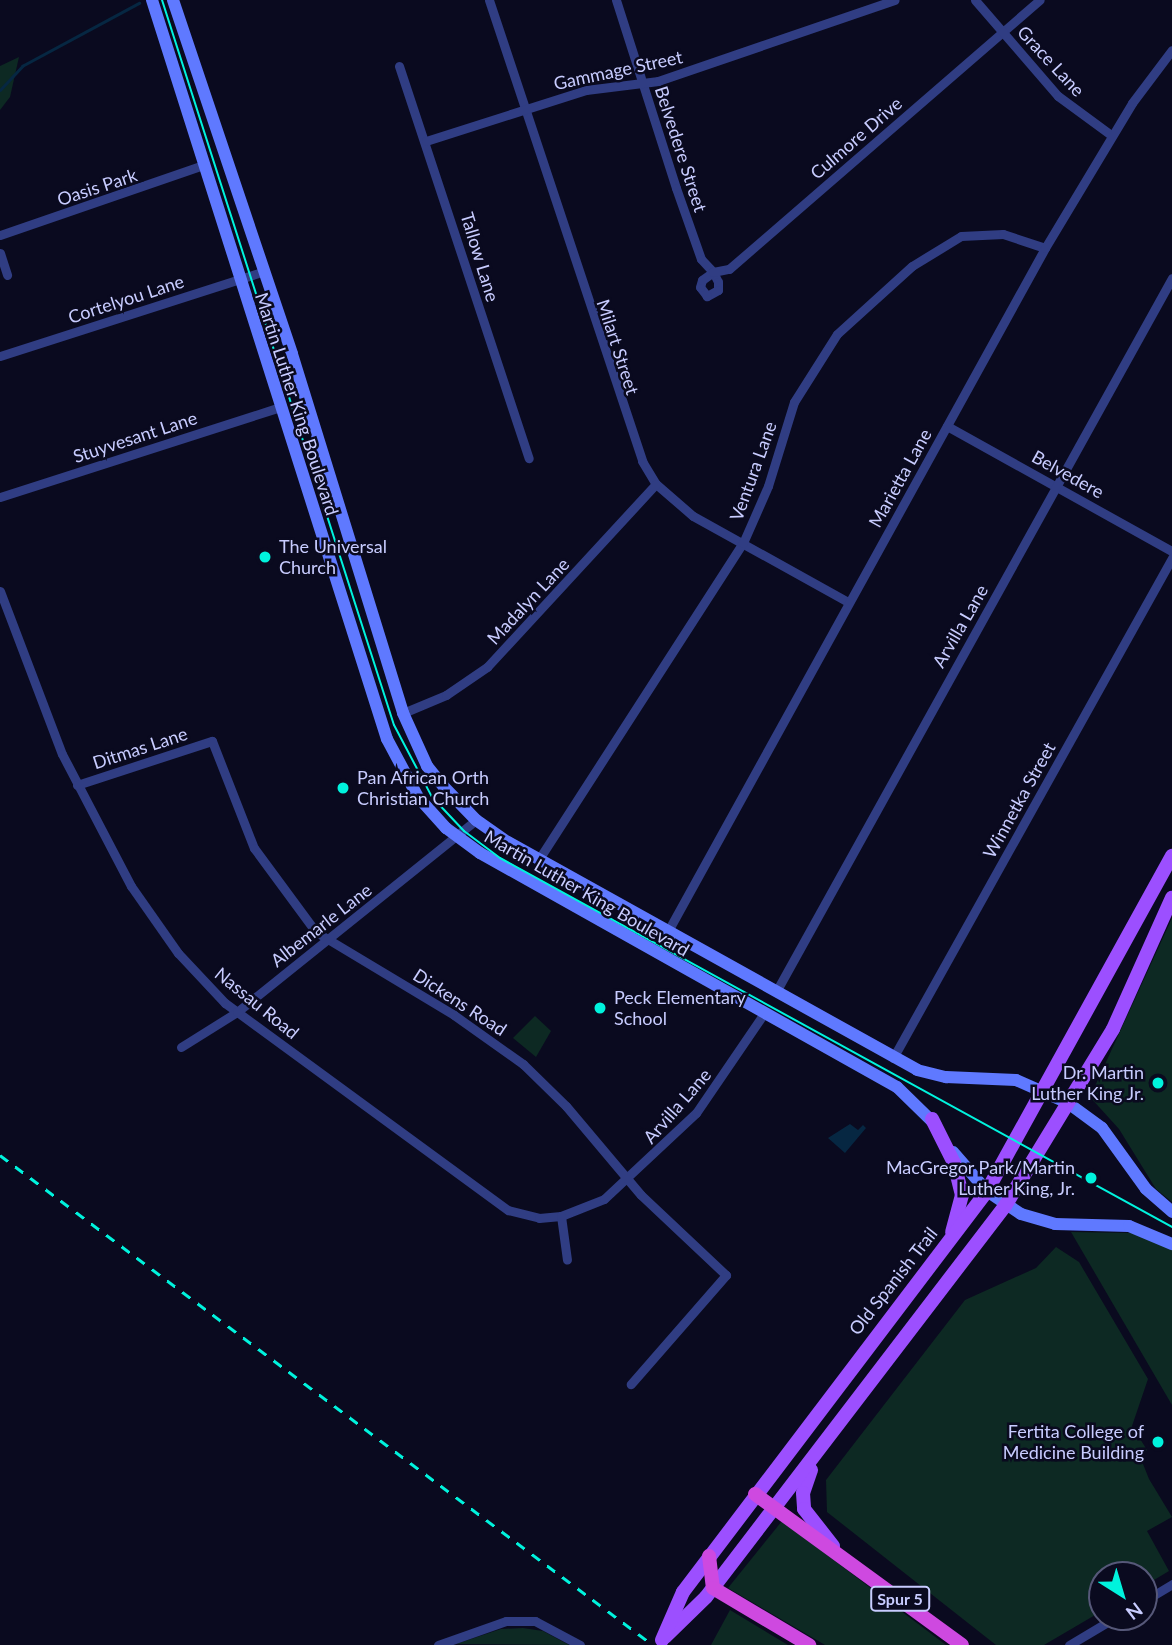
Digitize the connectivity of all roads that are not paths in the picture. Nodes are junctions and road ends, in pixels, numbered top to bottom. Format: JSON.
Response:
{"nodes":[{"id":1,"x":152,"y":0,"type":"edge"},
{"id":2,"x":173,"y":0,"type":"edge"},
{"id":3,"x":489,"y":0,"type":"edge"},
{"id":4,"x":616,"y":0,"type":"edge"},
{"id":5,"x":895,"y":0,"type":"edge"},
{"id":6,"x":975,"y":0,"type":"edge"},
{"id":7,"x":1040,"y":0,"type":"edge"},
{"id":8,"x":1002,"y":33,"type":"junction"},
{"id":9,"x":1172,"y":50,"type":"edge"},
{"id":10,"x":399,"y":66,"type":"dead end"},
{"id":11,"x":643,"y":83,"type":"junction"},
{"id":12,"x":524,"y":108,"type":"junction"},
{"id":13,"x":1111,"y":135,"type":"junction"},
{"id":14,"x":426,"y":141,"type":"junction"},
{"id":15,"x":203,"y":165,"type":"junction"},
{"id":16,"x":0,"y":235,"type":"edge"},
{"id":17,"x":1045,"y":248,"type":"junction"},
{"id":18,"x":0,"y":253,"type":"edge"},
{"id":19,"x":261,"y":272,"type":"junction"},
{"id":20,"x":713,"y":272,"type":"junction"},
{"id":21,"x":7,"y":275,"type":"dead end"},
{"id":22,"x":1172,"y":278,"type":"edge"},
{"id":23,"x":240,"y":279,"type":"junction"},
{"id":24,"x":707,"y":296,"type":"dead end"},
{"id":25,"x":0,"y":356,"type":"edge"},
{"id":26,"x":280,"y":407,"type":"junction"},
{"id":27,"x":947,"y":426,"type":"junction"},
{"id":28,"x":529,"y":458,"type":"dead end"},
{"id":29,"x":656,"y":484,"type":"junction"},
{"id":30,"x":1058,"y":486,"type":"junction"},
{"id":31,"x":0,"y":497,"type":"edge"},
{"id":32,"x":743,"y":543,"type":"junction"},
{"id":33,"x":1172,"y":551,"type":"edge"},
{"id":34,"x":1172,"y":558,"type":"edge"},
{"id":35,"x":0,"y":591,"type":"edge"},
{"id":36,"x":848,"y":602,"type":"junction"},
{"id":37,"x":5,"y":624,"type":"edge"},
{"id":38,"x":403,"y":713,"type":"junction"},
{"id":39,"x":212,"y":741,"type":"joint"},
{"id":40,"x":77,"y":785,"type":"junction"},
{"id":41,"x":476,"y":820,"type":"junction"},
{"id":42,"x":457,"y":838,"type":"junction"},
{"id":43,"x":1172,"y":856,"type":"edge"},
{"id":44,"x":540,"y":859,"type":"junction"},
{"id":45,"x":1172,"y":898,"type":"edge"},
{"id":46,"x":668,"y":930,"type":"junction"},
{"id":47,"x":327,"y":940,"type":"junction"},
{"id":48,"x":777,"y":990,"type":"junction"},
{"id":49,"x":237,"y":1012,"type":"junction"},
{"id":50,"x":765,"y":1012,"type":"junction"},
{"id":51,"x":181,"y":1047,"type":"dead end"},
{"id":52,"x":892,"y":1058,"type":"junction"},
{"id":53,"x":1045,"y":1091,"type":"junction"},
{"id":54,"x":1068,"y":1103,"type":"junction"},
{"id":55,"x":932,"y":1119,"type":"junction"},
{"id":56,"x":628,"y":1181,"type":"junction"},
{"id":57,"x":986,"y":1191,"type":"junction"},
{"id":58,"x":1005,"y":1206,"type":"junction"},
{"id":59,"x":1172,"y":1212,"type":"edge"},
{"id":60,"x":561,"y":1216,"type":"junction"},
{"id":61,"x":950,"y":1241,"type":"junction"},
{"id":62,"x":1172,"y":1244,"type":"edge"},
{"id":63,"x":566,"y":1260,"type":"dead end"},
{"id":64,"x":631,"y":1384,"type":"dead end"},
{"id":65,"x":836,"y":1430,"type":"junction"},
{"id":66,"x":755,"y":1494,"type":"junction"},
{"id":67,"x":775,"y":1510,"type":"junction"},
{"id":68,"x":839,"y":1553,"type":"junction"},
{"id":69,"x":709,"y":1556,"type":"junction"},
{"id":70,"x":713,"y":1588,"type":"junction"},
{"id":71,"x":1092,"y":1631,"type":"edge"},
{"id":72,"x":660,"y":1643,"type":"edge"},
{"id":73,"x":440,"y":1645,"type":"edge"},
{"id":74,"x":580,"y":1645,"type":"edge"},
{"id":75,"x":810,"y":1645,"type":"edge"},
{"id":76,"x":962,"y":1645,"type":"edge"},
{"id":77,"x":1069,"y":1645,"type":"edge"}],
"edges":[{"from":1,"to":15,"type":"main road","name":"Martin Luther King Boulevard"},
{"from":2,"to":19,"type":"main road","name":"Martin Luther King Boulevard"},
{"from":3,"to":12,"type":"street","name":"Milart Street"},
{"from":4,"to":11,"type":"street","name":"Belvedere Street"},
{"from":5,"to":11,"type":"street","name":"Gammage Street"},
{"from":6,"to":8,"type":"street","name":"Grace Lane"},
{"from":7,"to":8,"type":"street","name":"Culmore Drive"},
{"from":8,"to":13,"type":"street","name":"Grace Lane"},
{"from":8,"to":20,"type":"street","name":"Culmore Drive"},
{"from":9,"to":13,"type":"street","name":"Marietta Lane"},
{"from":10,"to":14,"type":"street","name":"Tallow Lane"},
{"from":11,"to":12,"type":"street","name":"Gammage Street"},
{"from":11,"to":20,"type":"street","name":"Belvedere Street"},
{"from":12,"to":14,"type":"street","name":"Gammage Street"},
{"from":12,"to":29,"type":"street","name":"Milart Street"},
{"from":13,"to":17,"type":"street","name":"Marietta Lane"},
{"from":14,"to":28,"type":"street","name":"Tallow Lane"},
{"from":15,"to":16,"type":"street","name":"Oasis Park"},
{"from":15,"to":23,"type":"main road","name":"Martin Luther King Boulevard"},
{"from":17,"to":27,"type":"street","name":"Marietta Lane"},
{"from":17,"to":32,"type":"street","name":"Ventura Lane"},
{"from":18,"to":21,"type":"street"},
{"from":19,"to":23,"type":"street","name":"Cortelyou Lane"},
{"from":19,"to":38,"type":"main road","name":"Martin Luther King Boulevard"},
{"from":20,"to":24,"type":"street"},
{"from":22,"to":30,"type":"street","name":"Arvilla Lane"},
{"from":23,"to":25,"type":"street","name":"Cortelyou Lane"},
{"from":23,"to":26,"type":"main road","name":"Martin Luther King Boulevard"},
{"from":26,"to":31,"type":"street","name":"Stuyvesant Lane"},
{"from":26,"to":42,"type":"main road","name":"Martin Luther King Boulevard"},
{"from":27,"to":30,"type":"street","name":"Belvedere"},
{"from":27,"to":36,"type":"street","name":"Marietta Lane"},
{"from":29,"to":32,"type":"street","name":"Milart Street"},
{"from":29,"to":38,"type":"street","name":"Madalyn Lane"},
{"from":30,"to":33,"type":"street","name":"Belvedere"},
{"from":30,"to":48,"type":"street","name":"Arvilla Lane"},
{"from":32,"to":36,"type":"street","name":"Milart Street"},
{"from":32,"to":44,"type":"street","name":"Ventura Lane"},
{"from":34,"to":52,"type":"street","name":"Winnetka Street"},
{"from":35,"to":37,"type":"street","name":"Nassau Road"},
{"from":36,"to":46,"type":"street","name":"Marietta Lane"},
{"from":37,"to":40,"type":"street","name":"Nassau Road"},
{"from":38,"to":41,"type":"main road","name":"Martin Luther King Boulevard"},
{"from":39,"to":40,"type":"street","name":"Ditmas Lane"},
{"from":39,"to":47,"type":"street","name":"Dickens Road"},
{"from":40,"to":49,"type":"street","name":"Nassau Road"},
{"from":41,"to":42,"type":"street","name":"Albemarle Lane"},
{"from":41,"to":44,"type":"main road","name":"Martin Luther King Boulevard"},
{"from":42,"to":47,"type":"street","name":"Albemarle Lane"},
{"from":42,"to":50,"type":"main road","name":"Martin Luther King Boulevard"},
{"from":43,"to":53,"type":"main road","name":"Old Spanish Trail"},
{"from":44,"to":46,"type":"main road","name":"Martin Luther King Boulevard"},
{"from":45,"to":54,"type":"main road","name":"Old Spanish Trail"},
{"from":46,"to":48,"type":"main road","name":"Martin Luther King Boulevard"},
{"from":47,"to":49,"type":"street","name":"Albemarle Lane"},
{"from":47,"to":56,"type":"street","name":"Dickens Road"},
{"from":48,"to":52,"type":"main road","name":"Martin Luther King Boulevard"},
{"from":49,"to":51,"type":"street","name":"Albemarle Lane"},
{"from":49,"to":60,"type":"street","name":"Nassau Road"},
{"from":50,"to":55,"type":"main road","name":"Martin Luther King Boulevard"},
{"from":50,"to":56,"type":"street","name":"Arvilla Lane"},
{"from":52,"to":53,"type":"main road","name":"Martin Luther King Boulevard"},
{"from":53,"to":54,"type":"main road","name":"Martin Luther King Boulevard"},
{"from":53,"to":57,"type":"main road","name":"Old Spanish Trail"},
{"from":54,"to":58,"type":"main road","name":"Old Spanish Trail"},
{"from":54,"to":59,"type":"main road","name":"Martin Luther King Boulevard"},
{"from":55,"to":57,"type":"main road","name":"Martin Luther King Boulevard"},
{"from":55,"to":61,"type":"main road"},
{"from":56,"to":60,"type":"street","name":"Nassau Road"},
{"from":56,"to":64,"type":"street","name":"Dickens Road"},
{"from":57,"to":58,"type":"main road","name":"Martin Luther King Boulevard"},
{"from":57,"to":61,"type":"main road","name":"Old Spanish Trail"},
{"from":58,"to":62,"type":"main road","name":"Martin Luther King Boulevard"},
{"from":58,"to":65,"type":"main road","name":"Old Spanish Trail"},
{"from":60,"to":63,"type":"street"},
{"from":61,"to":66,"type":"main road","name":"Old Spanish Trail"},
{"from":65,"to":67,"type":"main road","name":"Old Spanish Trail"},
{"from":65,"to":68,"type":"main road"},
{"from":66,"to":67,"type":"highway","name":"Spur 5","number":"Spur 5"},
{"from":66,"to":69,"type":"main road","name":"Old Spanish Trail"},
{"from":67,"to":68,"type":"highway","name":"Spur 5","number":"Spur 5"},
{"from":67,"to":70,"type":"main road","name":"Old Spanish Trail"},
{"from":68,"to":76,"type":"highway","name":"Spur 5","number":"Spur 5"},
{"from":69,"to":70,"type":"highway"},
{"from":69,"to":72,"type":"main road","name":"Old Spanish Trail"},
{"from":70,"to":72,"type":"main road","name":"Old Spanish Trail"},
{"from":70,"to":75,"type":"highway"},
{"from":71,"to":77,"type":"street"},
{"from":73,"to":74,"type":"street"}]}
